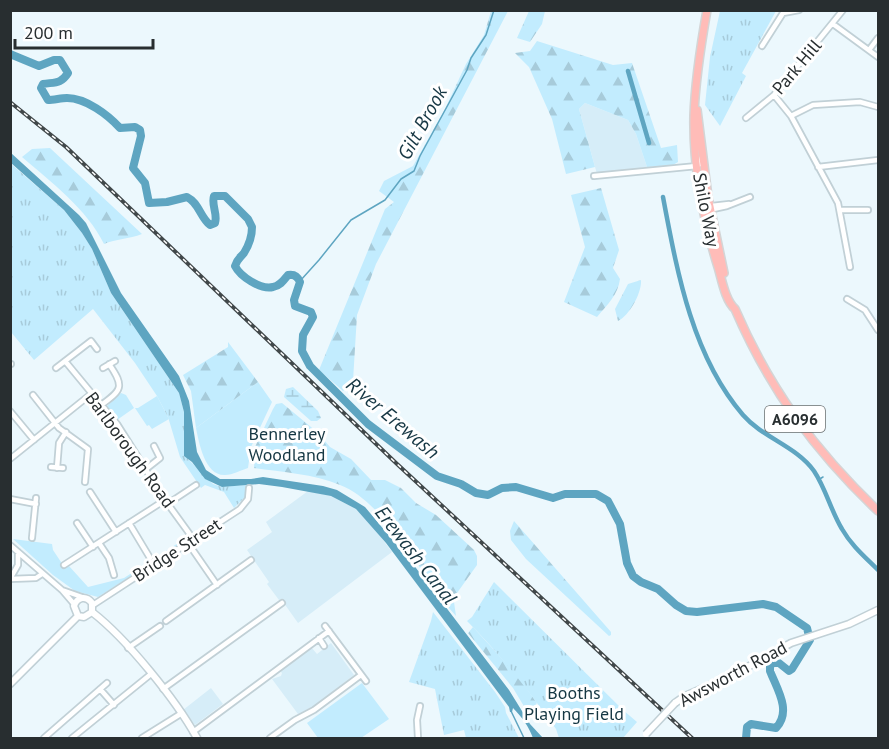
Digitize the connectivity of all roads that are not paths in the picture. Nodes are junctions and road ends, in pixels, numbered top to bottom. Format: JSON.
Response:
{"nodes":[{"id":1,"x":708,"y":10,"type":"edge"},
{"id":2,"x":799,"y":10,"type":"edge"},
{"id":3,"x":843,"y":10,"type":"edge"},
{"id":4,"x":833,"y":24,"type":"junction"},
{"id":5,"x":879,"y":38,"type":"edge"},
{"id":6,"x":766,"y":39,"type":"junction"},
{"id":7,"x":771,"y":43,"type":"dead end"},
{"id":8,"x":762,"y":46,"type":"dead end"},
{"id":9,"x":869,"y":50,"type":"junction"},
{"id":10,"x":879,"y":57,"type":"edge"},
{"id":11,"x":774,"y":95,"type":"junction"},
{"id":12,"x":696,"y":107,"type":"junction"},
{"id":13,"x":879,"y":107,"type":"edge"},
{"id":14,"x":791,"y":116,"type":"junction"},
{"id":15,"x":746,"y":118,"type":"dead end"},
{"id":16,"x":702,"y":157,"type":"junction"},
{"id":17,"x":879,"y":160,"type":"edge"},
{"id":18,"x":698,"y":166,"type":"junction"},
{"id":19,"x":818,"y":167,"type":"junction"},
{"id":20,"x":594,"y":176,"type":"dead end"},
{"id":21,"x":750,"y":197,"type":"dead end"},
{"id":22,"x":707,"y":208,"type":"junction"},
{"id":23,"x":840,"y":210,"type":"junction"},
{"id":24,"x":868,"y":210,"type":"dead end"},
{"id":25,"x":850,"y":267,"type":"dead end"},
{"id":26,"x":847,"y":298,"type":"dead end"},
{"id":27,"x":879,"y":330,"type":"edge"},
{"id":28,"x":98,"y":349,"type":"dead end"},
{"id":29,"x":115,"y":361,"type":"dead end"},
{"id":30,"x":65,"y":362,"type":"junction"},
{"id":31,"x":109,"y":364,"type":"junction"},
{"id":32,"x":57,"y":368,"type":"dead end"},
{"id":33,"x":103,"y":368,"type":"dead end"},
{"id":34,"x":91,"y":394,"type":"junction"},
{"id":35,"x":32,"y":395,"type":"dead end"},
{"id":36,"x":100,"y":406,"type":"junction"},
{"id":37,"x":10,"y":411,"type":"edge"},
{"id":38,"x":55,"y":423,"type":"junction"},
{"id":39,"x":66,"y":432,"type":"junction"},
{"id":40,"x":34,"y":440,"type":"junction"},
{"id":41,"x":154,"y":446,"type":"dead end"},
{"id":42,"x":10,"y":459,"type":"edge"},
{"id":43,"x":57,"y":468,"type":"dead end"},
{"id":44,"x":146,"y":469,"type":"junction"},
{"id":45,"x":85,"y":482,"type":"dead end"},
{"id":46,"x":196,"y":485,"type":"dead end"},
{"id":47,"x":249,"y":488,"type":"dead end"},
{"id":48,"x":93,"y":494,"type":"dead end"},
{"id":49,"x":36,"y":498,"type":"dead end"},
{"id":50,"x":10,"y":499,"type":"edge"},
{"id":51,"x":167,"y":501,"type":"junction"},
{"id":52,"x":36,"y":504,"type":"junction"},
{"id":53,"x":879,"y":511,"type":"edge"},
{"id":54,"x":129,"y":524,"type":"junction"},
{"id":55,"x":116,"y":532,"type":"junction"},
{"id":56,"x":74,"y":533,"type":"dead end"},
{"id":57,"x":32,"y":538,"type":"dead end"},
{"id":58,"x":194,"y":540,"type":"junction"},
{"id":59,"x":99,"y":543,"type":"junction"},
{"id":60,"x":188,"y":543,"type":"junction"},
{"id":61,"x":10,"y":545,"type":"edge"},
{"id":62,"x":93,"y":547,"type":"junction"},
{"id":63,"x":18,"y":552,"type":"junction"},
{"id":64,"x":150,"y":558,"type":"dead end"},
{"id":65,"x":251,"y":560,"type":"dead end"},
{"id":66,"x":64,"y":566,"type":"dead end"},
{"id":67,"x":42,"y":574,"type":"junction"},
{"id":68,"x":114,"y":575,"type":"dead end"},
{"id":69,"x":217,"y":585,"type":"junction"},
{"id":70,"x":62,"y":590,"type":"junction"},
{"id":71,"x":84,"y":597,"type":"junction"},
{"id":72,"x":282,"y":603,"type":"dead end"},
{"id":73,"x":74,"y":604,"type":"junction"},
{"id":74,"x":93,"y":609,"type":"junction"},
{"id":75,"x":879,"y":610,"type":"edge"},
{"id":76,"x":78,"y":616,"type":"junction"},
{"id":77,"x":166,"y":621,"type":"dead end"},
{"id":78,"x":160,"y":626,"type":"dead end"},
{"id":79,"x":325,"y":626,"type":"dead end"},
{"id":80,"x":329,"y":631,"type":"junction"},
{"id":81,"x":319,"y":638,"type":"junction"},
{"id":82,"x":324,"y":646,"type":"dead end"},
{"id":83,"x":128,"y":648,"type":"junction"},
{"id":84,"x":151,"y":674,"type":"junction"},
{"id":85,"x":361,"y":675,"type":"junction"},
{"id":86,"x":12,"y":681,"type":"edge"},
{"id":87,"x":366,"y":681,"type":"dead end"},
{"id":88,"x":107,"y":683,"type":"dead end"},
{"id":89,"x":100,"y":688,"type":"junction"},
{"id":90,"x":163,"y":689,"type":"junction"},
{"id":91,"x":114,"y":705,"type":"junction"},
{"id":92,"x":420,"y":706,"type":"dead end"},
{"id":93,"x":182,"y":713,"type":"junction"},
{"id":94,"x":195,"y":735,"type":"edge"},
{"id":95,"x":45,"y":736,"type":"edge"},
{"id":96,"x":644,"y":736,"type":"edge"},
{"id":97,"x":72,"y":738,"type":"edge"},
{"id":98,"x":142,"y":738,"type":"edge"},
{"id":99,"x":270,"y":738,"type":"edge"},
{"id":100,"x":418,"y":738,"type":"edge"}],
"edges":[{"from":1,"to":12,"type":"main road","name":"Shilo Way","number":"A6096"},
{"from":2,"to":6,"type":"street"},
{"from":3,"to":4,"type":"street","name":"Park Hill"},
{"from":4,"to":9,"type":"street"},
{"from":4,"to":11,"type":"street","name":"Park Hill"},
{"from":5,"to":9,"type":"street"},
{"from":6,"to":7,"type":"street"},
{"from":6,"to":8,"type":"street"},
{"from":9,"to":10,"type":"street"},
{"from":11,"to":14,"type":"street"},
{"from":11,"to":15,"type":"street","name":"Park Hill"},
{"from":12,"to":16,"type":"main road","name":"Shilo Way","number":"A6096"},
{"from":12,"to":18,"type":"main road","name":"Shilo Way","number":"A6096"},
{"from":13,"to":14,"type":"street"},
{"from":14,"to":19,"type":"street"},
{"from":16,"to":18,"type":"street"},
{"from":16,"to":22,"type":"main road","name":"Shilo Way","number":"A6096"},
{"from":17,"to":19,"type":"street"},
{"from":18,"to":20,"type":"street"},
{"from":18,"to":22,"type":"main road","name":"Shilo Way","number":"A6096"},
{"from":19,"to":23,"type":"street"},
{"from":21,"to":22,"type":"street"},
{"from":22,"to":53,"type":"main road","name":"Shilo Way","number":"A6096"},
{"from":23,"to":24,"type":"street"},
{"from":23,"to":25,"type":"street"},
{"from":26,"to":27,"type":"street"},
{"from":28,"to":30,"type":"street"},
{"from":29,"to":31,"type":"street"},
{"from":30,"to":32,"type":"street"},
{"from":30,"to":34,"type":"street","name":"Barlborough Road"},
{"from":31,"to":33,"type":"street"},
{"from":31,"to":36,"type":"street"},
{"from":34,"to":36,"type":"street","name":"Barlborough Road"},
{"from":34,"to":38,"type":"street"},
{"from":35,"to":38,"type":"street"},
{"from":36,"to":44,"type":"street","name":"Barlborough Road"},
{"from":37,"to":40,"type":"street"},
{"from":38,"to":39,"type":"street"},
{"from":38,"to":40,"type":"street"},
{"from":39,"to":43,"type":"street"},
{"from":39,"to":45,"type":"street"},
{"from":40,"to":42,"type":"street"},
{"from":41,"to":44,"type":"street"},
{"from":44,"to":51,"type":"street","name":"Barlborough Road"},
{"from":46,"to":51,"type":"street"},
{"from":47,"to":58,"type":"street","name":"Bridge Street"},
{"from":48,"to":55,"type":"street"},
{"from":49,"to":52,"type":"street"},
{"from":50,"to":52,"type":"street"},
{"from":51,"to":54,"type":"street"},
{"from":51,"to":58,"type":"street","name":"Barlborough Road"},
{"from":52,"to":57,"type":"street"},
{"from":54,"to":55,"type":"street"},
{"from":54,"to":64,"type":"street"},
{"from":55,"to":59,"type":"street"},
{"from":56,"to":62,"type":"street"},
{"from":58,"to":60,"type":"street","name":"Bridge Street"},
{"from":59,"to":62,"type":"street"},
{"from":59,"to":68,"type":"street"},
{"from":60,"to":69,"type":"street"},
{"from":60,"to":74,"type":"street","name":"Bridge Street"},
{"from":61,"to":63,"type":"street"},
{"from":62,"to":66,"type":"street"},
{"from":63,"to":67,"type":"street"},
{"from":63,"to":67,"type":"street"},
{"from":65,"to":69,"type":"street"},
{"from":67,"to":70,"type":"street"},
{"from":69,"to":77,"type":"street"},
{"from":70,"to":71,"type":"street"},
{"from":70,"to":73,"type":"street"},
{"from":71,"to":73,"type":"street"},
{"from":71,"to":74,"type":"street"},
{"from":72,"to":90,"type":"street"},
{"from":73,"to":76,"type":"street"},
{"from":74,"to":76,"type":"street"},
{"from":74,"to":83,"type":"street"},
{"from":75,"to":96,"type":"street","name":"Awsworth Road","bridge":true},
{"from":76,"to":86,"type":"street"},
{"from":78,"to":83,"type":"street"},
{"from":79,"to":80,"type":"street"},
{"from":80,"to":81,"type":"street"},
{"from":80,"to":85,"type":"street"},
{"from":81,"to":82,"type":"street"},
{"from":81,"to":94,"type":"street"},
{"from":83,"to":84,"type":"street"},
{"from":84,"to":90,"type":"street"},
{"from":84,"to":91,"type":"street"},
{"from":85,"to":87,"type":"street"},
{"from":85,"to":99,"type":"street"},
{"from":88,"to":89,"type":"street"},
{"from":89,"to":91,"type":"street"},
{"from":89,"to":95,"type":"street"},
{"from":90,"to":93,"type":"street"},
{"from":91,"to":97,"type":"street"},
{"from":92,"to":100,"type":"street"},
{"from":93,"to":94,"type":"street"},
{"from":93,"to":98,"type":"street"}]}
